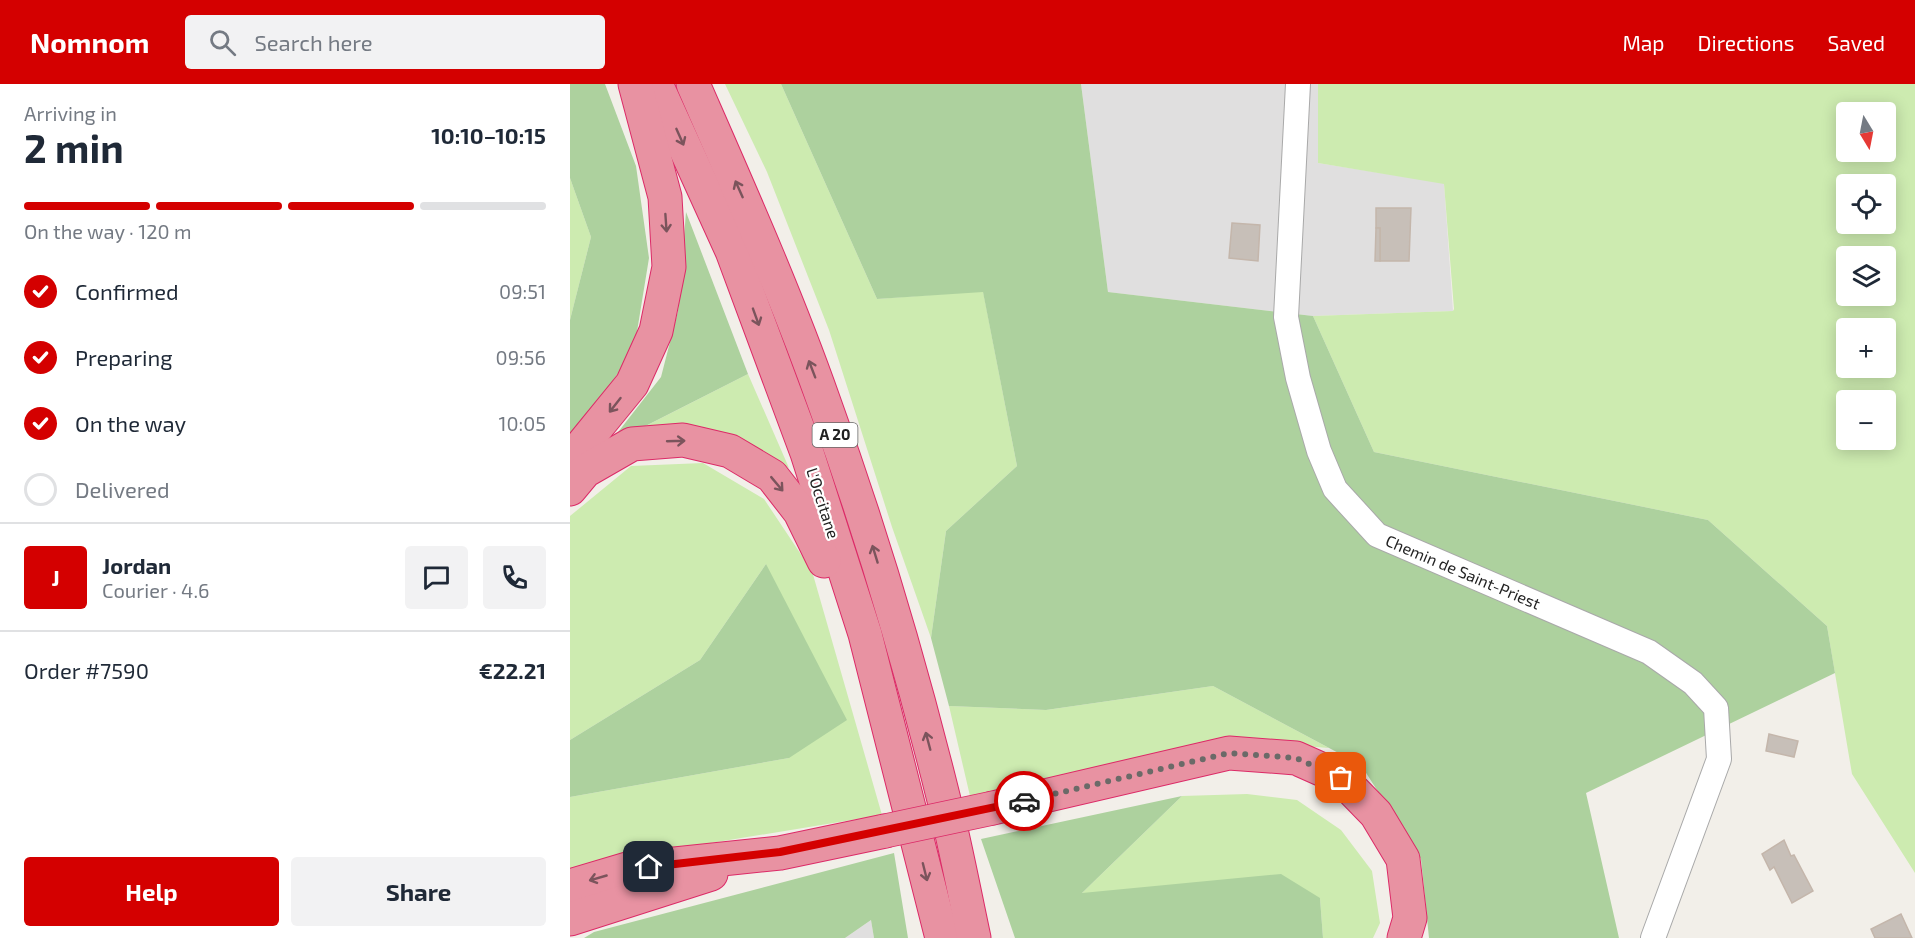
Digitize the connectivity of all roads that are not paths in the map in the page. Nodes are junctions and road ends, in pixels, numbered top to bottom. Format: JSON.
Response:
{"nodes":[{"id":1,"x":635,"y":84,"type":"edge"},
{"id":2,"x":656,"y":84,"type":"edge"},
{"id":3,"x":693,"y":84,"type":"edge"},
{"id":4,"x":1298,"y":84,"type":"edge"},
{"id":5,"x":570,"y":460,"type":"edge"},
{"id":6,"x":570,"y":489,"type":"edge"},
{"id":7,"x":876,"y":673,"type":"junction"},
{"id":8,"x":944,"y":798,"type":"junction"},
{"id":9,"x":993,"y":808,"type":"junction"},
{"id":10,"x":780,"y":852,"type":"junction"},
{"id":11,"x":570,"y":886,"type":"edge"},
{"id":12,"x":570,"y":919,"type":"edge"},
{"id":13,"x":942,"y":938,"type":"edge"},
{"id":14,"x":974,"y":938,"type":"edge"},
{"id":15,"x":995,"y":938,"type":"edge"},
{"id":16,"x":1385,"y":938,"type":"edge"},
{"id":17,"x":1404,"y":938,"type":"edge"},
{"id":18,"x":1653,"y":938,"type":"edge"}],
"edges":[{"from":1,"to":5,"type":"highway","one_way":true},
{"from":2,"to":7,"type":"highway","name":"L'Occitane","number":"A 20","one_way":true},
{"from":8,"to":3,"type":"highway","name":"L'Occitane","number":"A 20","one_way":true},
{"from":4,"to":18,"type":"street","name":"Chemin de Saint-Priest"},
{"from":6,"to":7,"type":"highway","one_way":true},
{"from":7,"to":13,"type":"highway","name":"L'Occitane","number":"A 20","one_way":true},
{"from":8,"to":14,"type":"highway","name":"L'Occitane","number":"A 20"},
{"from":8,"to":15,"type":"highway"},
{"from":9,"to":10,"type":"highway","bridge":true},
{"from":9,"to":16,"type":"highway"},
{"from":9,"to":17,"type":"highway"},
{"from":10,"to":11,"type":"highway","one_way":true},
{"from":10,"to":12,"type":"highway"}]}
